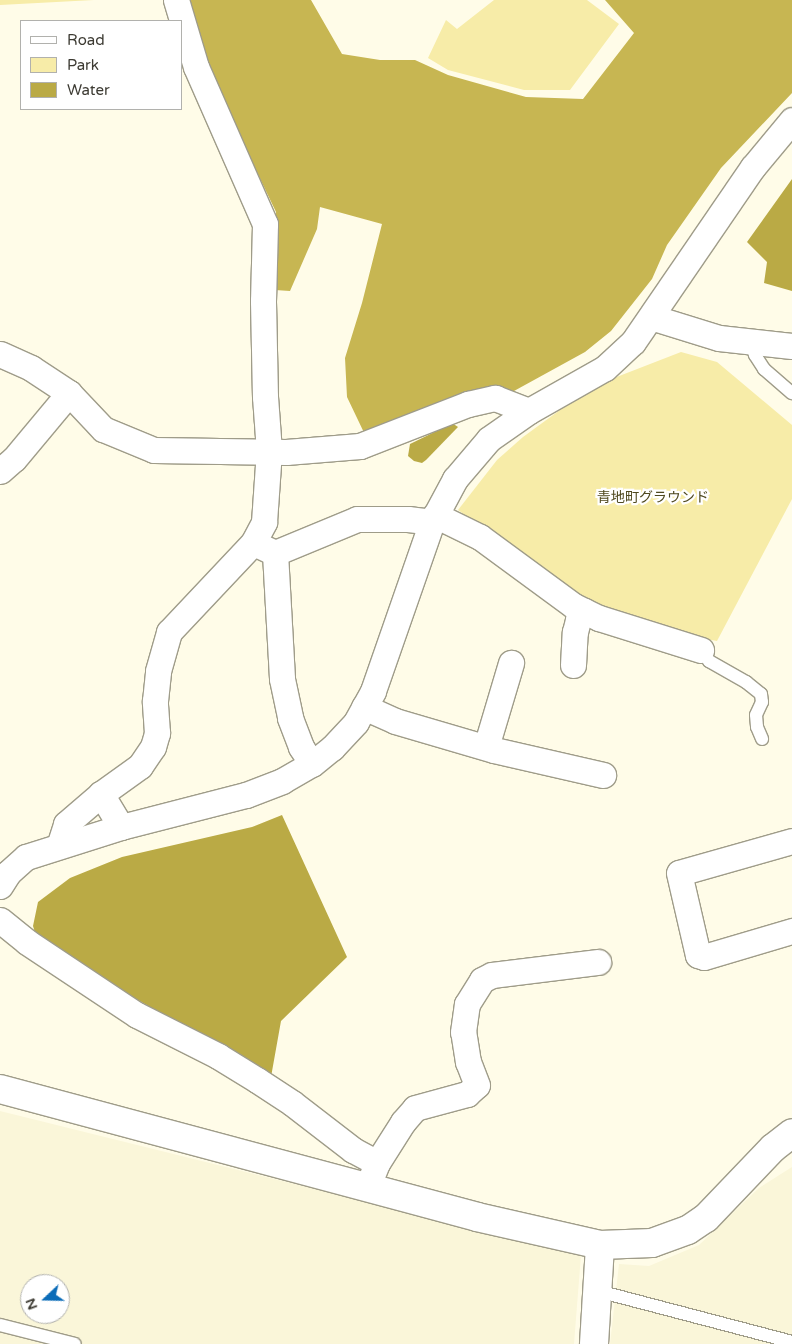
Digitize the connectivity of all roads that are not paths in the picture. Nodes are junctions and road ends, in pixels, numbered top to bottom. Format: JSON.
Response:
{"nodes":[{"id":1,"x":176,"y":0,"type":"edge"},
{"id":2,"x":792,"y":120,"type":"edge"},
{"id":3,"x":651,"y":317,"type":"junction"},
{"id":4,"x":750,"y":342,"type":"junction"},
{"id":5,"x":792,"y":346,"type":"edge"},
{"id":6,"x":0,"y":354,"type":"edge"},
{"id":7,"x":68,"y":393,"type":"junction"},
{"id":8,"x":792,"y":393,"type":"edge"},
{"id":9,"x":529,"y":411,"type":"junction"},
{"id":10,"x":269,"y":451,"type":"junction"},
{"id":11,"x":0,"y":471,"type":"edge"},
{"id":12,"x":434,"y":519,"type":"junction"},
{"id":13,"x":264,"y":548,"type":"junction"},
{"id":14,"x":584,"y":611,"type":"junction"},
{"id":15,"x":701,"y":650,"type":"joint"},
{"id":16,"x":511,"y":663,"type":"dead end"},
{"id":17,"x":573,"y":665,"type":"dead end"},
{"id":18,"x":364,"y":707,"type":"junction"},
{"id":19,"x":762,"y":738,"type":"dead end"},
{"id":20,"x":486,"y":747,"type":"junction"},
{"id":21,"x":312,"y":764,"type":"junction"},
{"id":22,"x":603,"y":775,"type":"dead end"},
{"id":23,"x":101,"y":794,"type":"junction"},
{"id":24,"x":122,"y":826,"type":"junction"},
{"id":25,"x":791,"y":843,"type":"edge"},
{"id":26,"x":59,"y":846,"type":"junction"},
{"id":27,"x":3,"y":874,"type":"edge"},
{"id":28,"x":0,"y":920,"type":"edge"},
{"id":29,"x":792,"y":931,"type":"edge"},
{"id":30,"x":598,"y":962,"type":"dead end"},
{"id":31,"x":0,"y":1089,"type":"edge"},
{"id":32,"x":792,"y":1133,"type":"edge"},
{"id":33,"x":372,"y":1175,"type":"junction"},
{"id":34,"x":600,"y":1245,"type":"junction"},
{"id":35,"x":598,"y":1291,"type":"junction"},
{"id":36,"x":0,"y":1325,"type":"edge"},
{"id":37,"x":792,"y":1342,"type":"edge"},
{"id":38,"x":75,"y":1344,"type":"edge"},
{"id":39,"x":594,"y":1344,"type":"edge"}],
"edges":[{"from":1,"to":10,"type":"street"},
{"from":2,"to":3,"type":"street"},
{"from":3,"to":4,"type":"street"},
{"from":3,"to":9,"type":"street"},
{"from":4,"to":5,"type":"street"},
{"from":4,"to":8,"type":"lane"},
{"from":6,"to":7,"type":"street"},
{"from":7,"to":10,"type":"street"},
{"from":7,"to":11,"type":"street"},
{"from":9,"to":10,"type":"street"},
{"from":9,"to":12,"type":"street"},
{"from":10,"to":13,"type":"street"},
{"from":12,"to":13,"type":"street"},
{"from":12,"to":14,"type":"street"},
{"from":12,"to":18,"type":"street"},
{"from":13,"to":21,"type":"street"},
{"from":13,"to":23,"type":"street"},
{"from":14,"to":15,"type":"street"},
{"from":14,"to":17,"type":"street"},
{"from":15,"to":19,"type":"lane"},
{"from":16,"to":20,"type":"street"},
{"from":18,"to":20,"type":"street"},
{"from":18,"to":21,"type":"street"},
{"from":20,"to":22,"type":"street"},
{"from":21,"to":24,"type":"street"},
{"from":23,"to":24,"type":"street"},
{"from":23,"to":26,"type":"street"},
{"from":24,"to":26,"type":"street"},
{"from":25,"to":29,"type":"street"},
{"from":26,"to":27,"type":"street"},
{"from":28,"to":33,"type":"street"},
{"from":30,"to":33,"type":"street"},
{"from":31,"to":33,"type":"street"},
{"from":32,"to":34,"type":"street"},
{"from":33,"to":34,"type":"street"},
{"from":34,"to":35,"type":"street"},
{"from":35,"to":37,"type":"lane"},
{"from":35,"to":39,"type":"street"},
{"from":36,"to":38,"type":"lane"}]}
